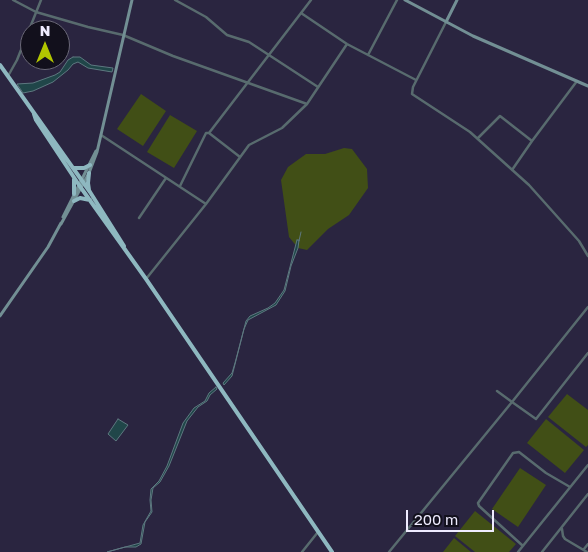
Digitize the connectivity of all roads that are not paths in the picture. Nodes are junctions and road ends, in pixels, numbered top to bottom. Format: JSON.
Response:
{"nodes":[{"id":1,"x":13,"y":0,"type":"edge"},
{"id":2,"x":41,"y":0,"type":"edge"},
{"id":3,"x":132,"y":0,"type":"edge"},
{"id":4,"x":175,"y":0,"type":"edge"},
{"id":5,"x":311,"y":0,"type":"edge"},
{"id":6,"x":397,"y":0,"type":"edge"},
{"id":7,"x":405,"y":0,"type":"edge"},
{"id":8,"x":457,"y":0,"type":"edge"},
{"id":9,"x":181,"y":1,"type":"edge"},
{"id":10,"x":36,"y":12,"type":"junction"},
{"id":11,"x":300,"y":13,"type":"junction"},
{"id":12,"x":446,"y":22,"type":"junction"},
{"id":13,"x":124,"y":35,"type":"junction"},
{"id":14,"x":347,"y":44,"type":"junction"},
{"id":15,"x":268,"y":54,"type":"junction"},
{"id":16,"x":368,"y":54,"type":"junction"},
{"id":17,"x":0,"y":65,"type":"edge"},
{"id":18,"x":8,"y":76,"type":"junction"},
{"id":19,"x":416,"y":80,"type":"junction"},
{"id":20,"x":576,"y":81,"type":"junction"},
{"id":21,"x":247,"y":82,"type":"junction"},
{"id":22,"x":588,"y":86,"type":"edge"},
{"id":23,"x":318,"y":88,"type":"junction"},
{"id":24,"x":306,"y":104,"type":"junction"},
{"id":25,"x":34,"y":114,"type":"junction"},
{"id":26,"x":209,"y":133,"type":"junction"},
{"id":27,"x":100,"y":136,"type":"junction"},
{"id":28,"x":478,"y":138,"type":"junction"},
{"id":29,"x":532,"y":141,"type":"junction"},
{"id":30,"x":98,"y":148,"type":"junction"},
{"id":31,"x":240,"y":157,"type":"junction"},
{"id":32,"x":90,"y":164,"type":"junction"},
{"id":33,"x":74,"y":168,"type":"junction"},
{"id":34,"x":512,"y":170,"type":"junction"},
{"id":35,"x":89,"y":173,"type":"junction"},
{"id":36,"x":73,"y":176,"type":"junction"},
{"id":37,"x":166,"y":178,"type":"junction"},
{"id":38,"x":81,"y":183,"type":"junction"},
{"id":39,"x":180,"y":186,"type":"junction"},
{"id":40,"x":90,"y":192,"type":"junction"},
{"id":41,"x":74,"y":194,"type":"junction"},
{"id":42,"x":90,"y":200,"type":"junction"},
{"id":43,"x":74,"y":202,"type":"junction"},
{"id":44,"x":206,"y":204,"type":"junction"},
{"id":45,"x":139,"y":218,"type":"dead end"},
{"id":46,"x":61,"y":224,"type":"junction"},
{"id":47,"x":126,"y":250,"type":"junction"},
{"id":48,"x":588,"y":256,"type":"edge"},
{"id":49,"x":146,"y":279,"type":"junction"},
{"id":50,"x":588,"y":307,"type":"edge"},
{"id":51,"x":0,"y":316,"type":"edge"},
{"id":52,"x":588,"y":353,"type":"edge"},
{"id":53,"x":496,"y":391,"type":"dead end"},
{"id":54,"x":512,"y":402,"type":"junction"},
{"id":55,"x":588,"y":465,"type":"edge"},
{"id":56,"x":570,"y":487,"type":"junction"},
{"id":57,"x":588,"y":494,"type":"edge"},
{"id":58,"x":562,"y":528,"type":"junction"},
{"id":59,"x":318,"y":532,"type":"junction"},
{"id":60,"x":588,"y":544,"type":"edge"},
{"id":61,"x":523,"y":546,"type":"junction"},
{"id":62,"x":584,"y":549,"type":"junction"},
{"id":63,"x":302,"y":552,"type":"edge"},
{"id":64,"x":332,"y":552,"type":"edge"},
{"id":65,"x":389,"y":552,"type":"edge"},
{"id":66,"x":518,"y":552,"type":"edge"},
{"id":67,"x":542,"y":552,"type":"edge"},
{"id":68,"x":587,"y":552,"type":"edge"}],
"edges":[{"from":1,"to":10,"type":"street"},
{"from":2,"to":10,"type":"street"},
{"from":3,"to":13,"type":"main road"},
{"from":4,"to":9,"type":"street"},
{"from":5,"to":11,"type":"street"},
{"from":6,"to":16,"type":"street"},
{"from":7,"to":12,"type":"main road"},
{"from":8,"to":12,"type":"main road"},
{"from":9,"to":15,"type":"street"},
{"from":10,"to":13,"type":"street"},
{"from":10,"to":18,"type":"street"},
{"from":11,"to":14,"type":"street"},
{"from":11,"to":15,"type":"street"},
{"from":12,"to":19,"type":"street"},
{"from":12,"to":20,"type":"main road"},
{"from":13,"to":21,"type":"street"},
{"from":13,"to":27,"type":"main road"},
{"from":14,"to":16,"type":"street"},
{"from":14,"to":23,"type":"street"},
{"from":15,"to":21,"type":"street"},
{"from":15,"to":23,"type":"street"},
{"from":16,"to":19,"type":"street"},
{"from":17,"to":18,"type":"highway"},
{"from":18,"to":25,"type":"highway"},
{"from":19,"to":28,"type":"street"},
{"from":20,"to":22,"type":"main road"},
{"from":20,"to":29,"type":"street"},
{"from":21,"to":24,"type":"street"},
{"from":21,"to":26,"type":"street"},
{"from":23,"to":24,"type":"street"},
{"from":24,"to":31,"type":"street"},
{"from":25,"to":33,"type":"highway"},
{"from":25,"to":36,"type":"highway"},
{"from":26,"to":31,"type":"street"},
{"from":26,"to":39,"type":"street"},
{"from":27,"to":30,"type":"main road"},
{"from":27,"to":37,"type":"street"},
{"from":28,"to":29,"type":"street"},
{"from":28,"to":34,"type":"street"},
{"from":29,"to":34,"type":"street"},
{"from":30,"to":32,"type":"main road"},
{"from":30,"to":35,"type":"main road"},
{"from":31,"to":44,"type":"street"},
{"from":32,"to":33,"type":"highway"},
{"from":32,"to":38,"type":"main road"},
{"from":33,"to":38,"type":"highway"},
{"from":34,"to":48,"type":"street"},
{"from":35,"to":38,"type":"main road"},
{"from":35,"to":40,"type":"highway"},
{"from":36,"to":38,"type":"highway"},
{"from":36,"to":41,"type":"highway"},
{"from":37,"to":39,"type":"street"},
{"from":37,"to":45,"type":"street"},
{"from":38,"to":40,"type":"highway"},
{"from":38,"to":41,"type":"main road"},
{"from":38,"to":42,"type":"highway"},
{"from":38,"to":43,"type":"main road"},
{"from":39,"to":44,"type":"street"},
{"from":40,"to":47,"type":"highway"},
{"from":41,"to":46,"type":"main road"},
{"from":42,"to":43,"type":"highway"},
{"from":42,"to":47,"type":"highway"},
{"from":43,"to":46,"type":"main road"},
{"from":44,"to":49,"type":"street"},
{"from":46,"to":51,"type":"main road"},
{"from":47,"to":49,"type":"highway"},
{"from":49,"to":59,"type":"highway"},
{"from":50,"to":54,"type":"street"},
{"from":52,"to":54,"type":"street"},
{"from":53,"to":54,"type":"street"},
{"from":54,"to":65,"type":"street"},
{"from":55,"to":56,"type":"street"},
{"from":56,"to":61,"type":"street"},
{"from":56,"to":61,"type":"street"},
{"from":57,"to":58,"type":"street"},
{"from":58,"to":62,"type":"street"},
{"from":58,"to":67,"type":"street"},
{"from":59,"to":63,"type":"street"},
{"from":59,"to":64,"type":"highway"},
{"from":60,"to":62,"type":"street"},
{"from":61,"to":66,"type":"street"},
{"from":62,"to":68,"type":"street"}]}
